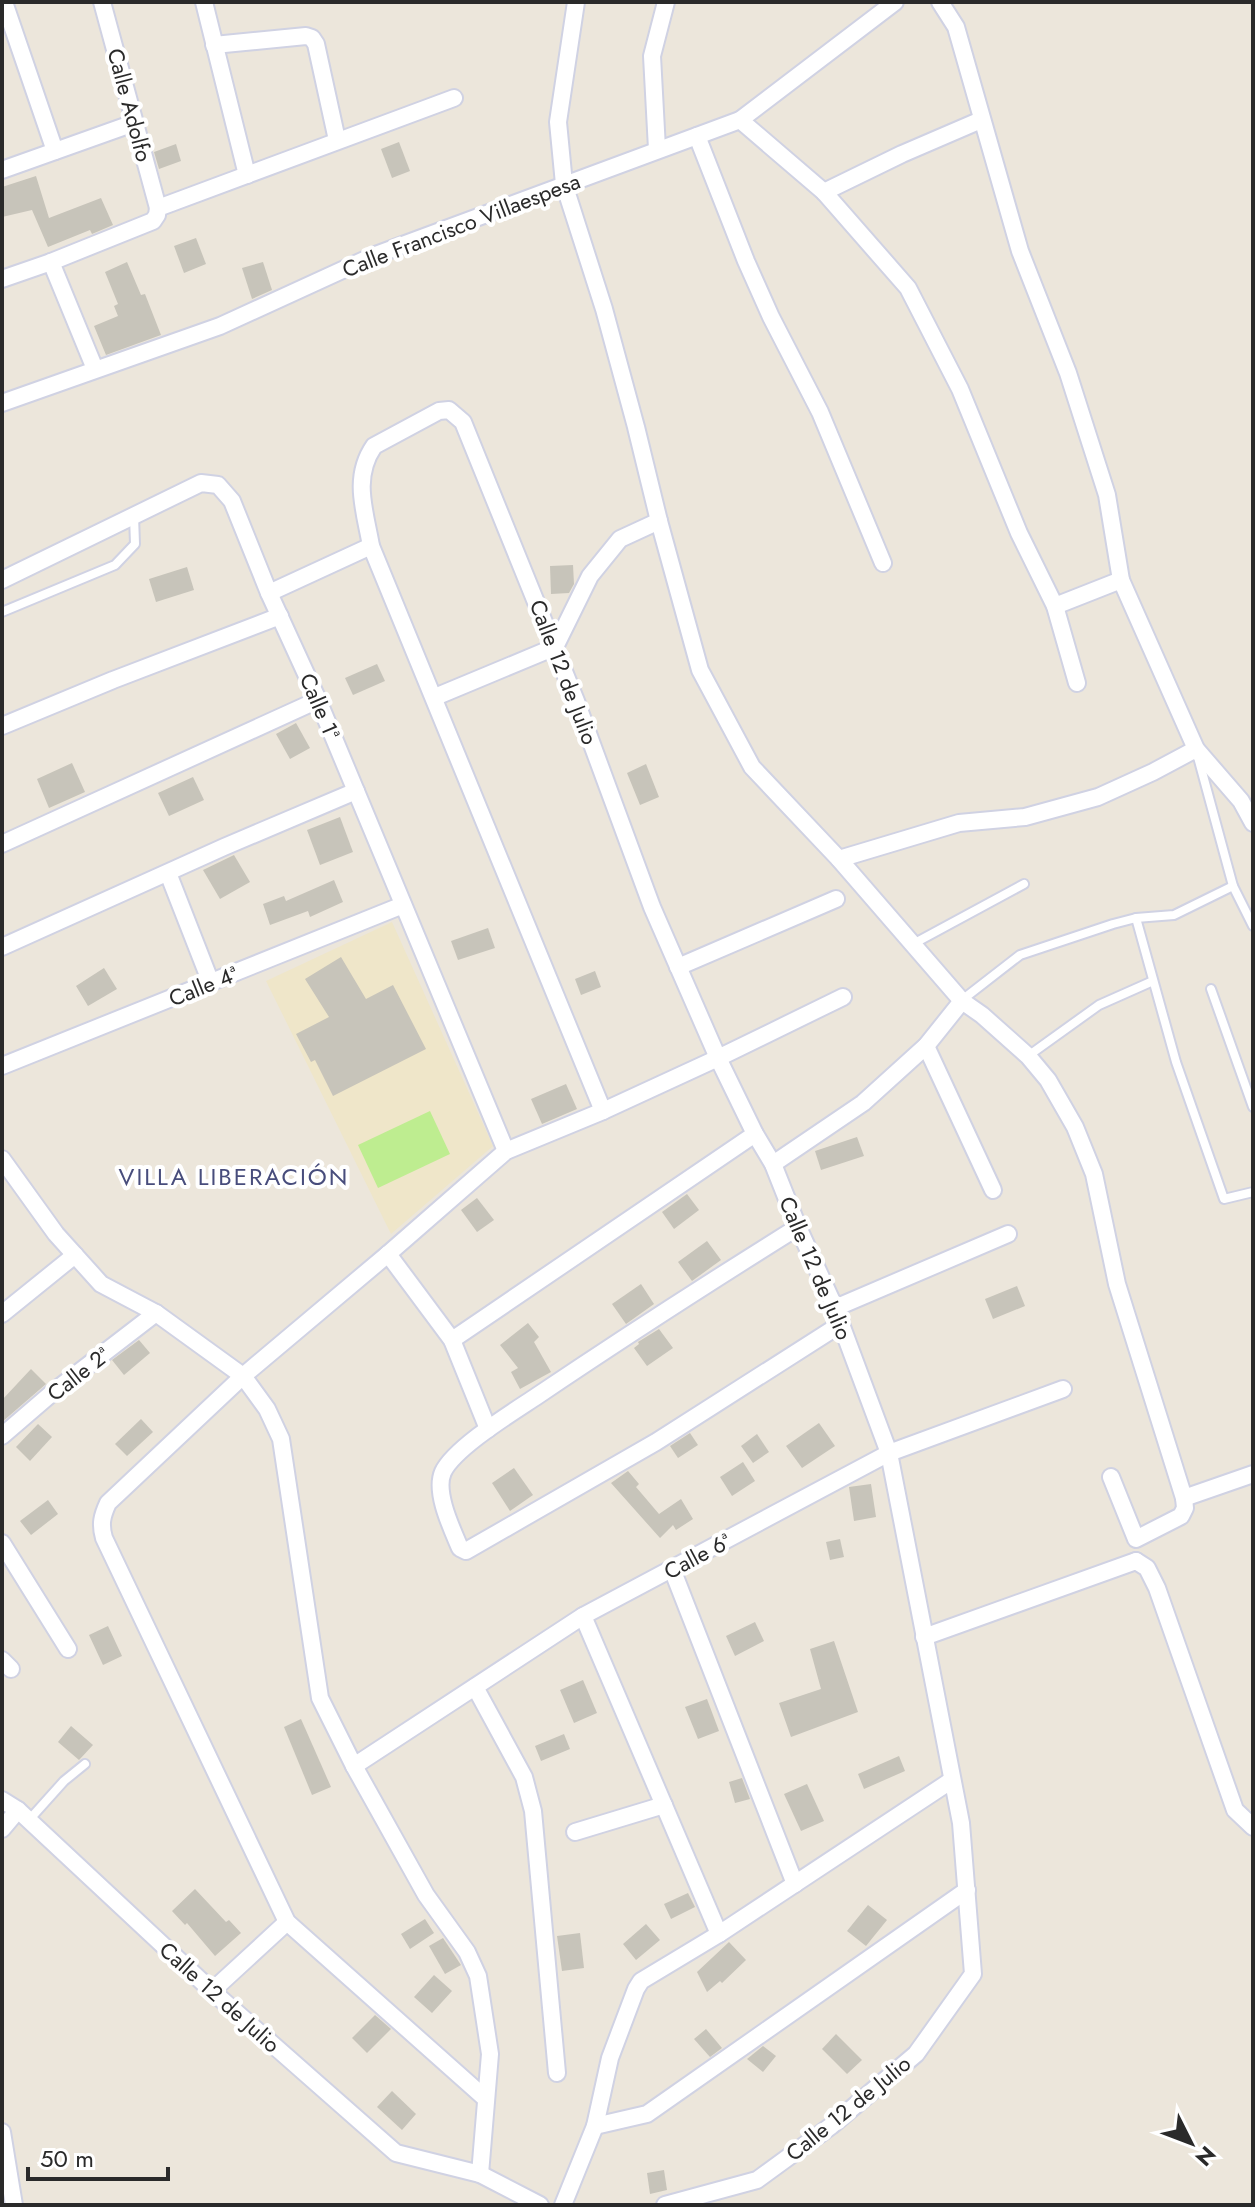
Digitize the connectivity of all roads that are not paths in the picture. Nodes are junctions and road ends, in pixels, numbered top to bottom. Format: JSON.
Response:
{"nodes":[{"id":1,"x":4,"y":2,"type":"edge"},
{"id":2,"x":102,"y":2,"type":"edge"},
{"id":3,"x":204,"y":2,"type":"edge"},
{"id":4,"x":576,"y":2,"type":"edge"},
{"id":5,"x":666,"y":2,"type":"edge"},
{"id":6,"x":895,"y":2,"type":"edge"},
{"id":7,"x":942,"y":4,"type":"edge"},
{"id":8,"x":214,"y":45,"type":"junction"},
{"id":9,"x":454,"y":98,"type":"dead end"},
{"id":10,"x":740,"y":120,"type":"junction"},
{"id":11,"x":981,"y":120,"type":"junction"},
{"id":12,"x":134,"y":123,"type":"junction"},
{"id":13,"x":697,"y":136,"type":"junction"},
{"id":14,"x":337,"y":140,"type":"junction"},
{"id":15,"x":657,"y":149,"type":"junction"},
{"id":16,"x":55,"y":151,"type":"junction"},
{"id":17,"x":2,"y":170,"type":"edge"},
{"id":18,"x":247,"y":175,"type":"junction"},
{"id":19,"x":564,"y":184,"type":"junction"},
{"id":20,"x":824,"y":192,"type":"junction"},
{"id":21,"x":158,"y":208,"type":"junction"},
{"id":22,"x":51,"y":262,"type":"junction"},
{"id":23,"x":2,"y":279,"type":"edge"},
{"id":24,"x":95,"y":369,"type":"junction"},
{"id":25,"x":2,"y":403,"type":"edge"},
{"id":26,"x":134,"y":515,"type":"junction"},
{"id":27,"x":659,"y":521,"type":"junction"},
{"id":28,"x":371,"y":546,"type":"junction"},
{"id":29,"x":883,"y":563,"type":"dead end"},
{"id":30,"x":2,"y":580,"type":"edge"},
{"id":31,"x":1121,"y":580,"type":"junction"},
{"id":32,"x":269,"y":593,"type":"junction"},
{"id":33,"x":1055,"y":606,"type":"junction"},
{"id":34,"x":2,"y":612,"type":"edge"},
{"id":35,"x":280,"y":616,"type":"junction"},
{"id":36,"x":555,"y":647,"type":"junction"},
{"id":37,"x":1077,"y":683,"type":"dead end"},
{"id":38,"x":435,"y":697,"type":"junction"},
{"id":39,"x":318,"y":700,"type":"junction"},
{"id":40,"x":2,"y":726,"type":"edge"},
{"id":41,"x":1196,"y":749,"type":"junction"},
{"id":42,"x":356,"y":791,"type":"junction"},
{"id":43,"x":1253,"y":823,"type":"edge"},
{"id":44,"x":2,"y":844,"type":"edge"},
{"id":45,"x":839,"y":859,"type":"junction"},
{"id":46,"x":168,"y":873,"type":"junction"},
{"id":47,"x":1024,"y":884,"type":"dead end"},
{"id":48,"x":1233,"y":886,"type":"junction"},
{"id":49,"x":836,"y":899,"type":"dead end"},
{"id":50,"x":403,"y":905,"type":"junction"},
{"id":51,"x":1136,"y":918,"type":"junction"},
{"id":52,"x":1253,"y":926,"type":"edge"},
{"id":53,"x":913,"y":944,"type":"junction"},
{"id":54,"x":2,"y":947,"type":"edge"},
{"id":55,"x":678,"y":967,"type":"junction"},
{"id":56,"x":1153,"y":981,"type":"junction"},
{"id":57,"x":211,"y":983,"type":"junction"},
{"id":58,"x":1211,"y":989,"type":"dead end"},
{"id":59,"x":843,"y":997,"type":"dead end"},
{"id":60,"x":962,"y":1001,"type":"junction"},
{"id":61,"x":926,"y":1046,"type":"junction"},
{"id":62,"x":1028,"y":1056,"type":"junction"},
{"id":63,"x":718,"y":1058,"type":"junction"},
{"id":64,"x":2,"y":1066,"type":"edge"},
{"id":65,"x":1253,"y":1107,"type":"edge"},
{"id":66,"x":603,"y":1111,"type":"junction"},
{"id":67,"x":755,"y":1134,"type":"junction"},
{"id":68,"x":506,"y":1151,"type":"junction"},
{"id":69,"x":2,"y":1159,"type":"edge"},
{"id":70,"x":773,"y":1164,"type":"junction"},
{"id":71,"x":993,"y":1190,"type":"dead end"},
{"id":72,"x":1253,"y":1192,"type":"edge"},
{"id":73,"x":798,"y":1227,"type":"junction"},
{"id":74,"x":1008,"y":1234,"type":"dead end"},
{"id":75,"x":388,"y":1254,"type":"junction"},
{"id":76,"x":75,"y":1255,"type":"junction"},
{"id":77,"x":156,"y":1313,"type":"junction"},
{"id":78,"x":2,"y":1314,"type":"edge"},
{"id":79,"x":838,"y":1316,"type":"junction"},
{"id":80,"x":452,"y":1340,"type":"junction"},
{"id":81,"x":243,"y":1376,"type":"junction"},
{"id":82,"x":1063,"y":1389,"type":"dead end"},
{"id":83,"x":488,"y":1429,"type":"junction"},
{"id":84,"x":2,"y":1436,"type":"edge"},
{"id":85,"x":889,"y":1453,"type":"junction"},
{"id":86,"x":1253,"y":1474,"type":"edge"},
{"id":87,"x":1111,"y":1477,"type":"dead end"},
{"id":88,"x":1184,"y":1498,"type":"junction"},
{"id":89,"x":1136,"y":1539,"type":"junction"},
{"id":90,"x":2,"y":1543,"type":"edge"},
{"id":91,"x":1136,"y":1561,"type":"junction"},
{"id":92,"x":672,"y":1569,"type":"junction"},
{"id":93,"x":583,"y":1616,"type":"junction"},
{"id":94,"x":924,"y":1637,"type":"junction"},
{"id":95,"x":68,"y":1649,"type":"dead end"},
{"id":96,"x":475,"y":1687,"type":"junction"},
{"id":97,"x":85,"y":1764,"type":"dead end"},
{"id":98,"x":354,"y":1766,"type":"junction"},
{"id":99,"x":952,"y":1780,"type":"junction"},
{"id":100,"x":2,"y":1800,"type":"edge"},
{"id":101,"x":664,"y":1805,"type":"junction"},
{"id":102,"x":23,"y":1816,"type":"junction"},
{"id":103,"x":1253,"y":1827,"type":"edge"},
{"id":104,"x":2,"y":1829,"type":"edge"},
{"id":105,"x":575,"y":1832,"type":"dead end"},
{"id":106,"x":795,"y":1884,"type":"junction"},
{"id":107,"x":967,"y":1890,"type":"junction"},
{"id":108,"x":287,"y":1922,"type":"junction"},
{"id":109,"x":719,"y":1934,"type":"junction"},
{"id":110,"x":212,"y":1991,"type":"junction"},
{"id":111,"x":557,"y":2073,"type":"dead end"},
{"id":112,"x":486,"y":2099,"type":"junction"},
{"id":113,"x":595,"y":2126,"type":"junction"},
{"id":114,"x":2,"y":2132,"type":"edge"},
{"id":115,"x":480,"y":2174,"type":"junction"},
{"id":116,"x":6,"y":2187,"type":"edge"},
{"id":117,"x":14,"y":2205,"type":"edge"},
{"id":118,"x":540,"y":2205,"type":"edge"},
{"id":119,"x":563,"y":2205,"type":"edge"},
{"id":120,"x":665,"y":2205,"type":"edge"}],
"edges":[{"from":1,"to":16,"type":"street"},
{"from":2,"to":12,"type":"street","name":"Calle Adolfo"},
{"from":3,"to":8,"type":"street"},
{"from":4,"to":19,"type":"street"},
{"from":5,"to":15,"type":"street"},
{"from":6,"to":10,"type":"street","name":"Calle Francisco Villaespesa"},
{"from":7,"to":11,"type":"street"},
{"from":8,"to":14,"type":"street"},
{"from":8,"to":18,"type":"street"},
{"from":9,"to":14,"type":"street"},
{"from":10,"to":13,"type":"street","name":"Calle Francisco Villaespesa"},
{"from":10,"to":20,"type":"street"},
{"from":11,"to":20,"type":"street"},
{"from":11,"to":31,"type":"street"},
{"from":12,"to":16,"type":"street"},
{"from":12,"to":21,"type":"street","name":"Calle Adolfo"},
{"from":13,"to":15,"type":"street","name":"Calle Francisco Villaespesa"},
{"from":13,"to":29,"type":"street"},
{"from":14,"to":18,"type":"street"},
{"from":15,"to":19,"type":"street","name":"Calle Francisco Villaespesa"},
{"from":16,"to":17,"type":"street"},
{"from":18,"to":21,"type":"street"},
{"from":19,"to":24,"type":"street","name":"Calle Francisco Villaespesa"},
{"from":19,"to":27,"type":"street"},
{"from":20,"to":33,"type":"street"},
{"from":21,"to":22,"type":"street"},
{"from":22,"to":23,"type":"street"},
{"from":22,"to":24,"type":"street"},
{"from":24,"to":25,"type":"street","name":"Calle Francisco Villaespesa"},
{"from":26,"to":30,"type":"street","name":"Calle 1ª"},
{"from":26,"to":32,"type":"street","name":"Calle 1ª"},
{"from":26,"to":34,"type":"lane"},
{"from":27,"to":36,"type":"street"},
{"from":27,"to":45,"type":"street"},
{"from":28,"to":32,"type":"street"},
{"from":28,"to":36,"type":"street","name":"Calle 12 de Julio"},
{"from":28,"to":38,"type":"street"},
{"from":31,"to":33,"type":"street"},
{"from":31,"to":41,"type":"street"},
{"from":32,"to":35,"type":"street","name":"Calle 1ª"},
{"from":33,"to":37,"type":"street"},
{"from":35,"to":39,"type":"street","name":"Calle 1ª"},
{"from":35,"to":40,"type":"street"},
{"from":36,"to":38,"type":"street"},
{"from":36,"to":55,"type":"street","name":"Calle 12 de Julio"},
{"from":38,"to":66,"type":"street"},
{"from":39,"to":42,"type":"street","name":"Calle 1ª"},
{"from":39,"to":44,"type":"street"},
{"from":41,"to":43,"type":"street"},
{"from":41,"to":45,"type":"street"},
{"from":41,"to":48,"type":"lane"},
{"from":42,"to":46,"type":"street"},
{"from":42,"to":50,"type":"street","name":"Calle 1ª"},
{"from":45,"to":53,"type":"street"},
{"from":46,"to":54,"type":"street"},
{"from":46,"to":57,"type":"street"},
{"from":47,"to":53,"type":"lane"},
{"from":48,"to":51,"type":"lane"},
{"from":48,"to":52,"type":"lane"},
{"from":49,"to":55,"type":"street"},
{"from":50,"to":57,"type":"street","name":"Calle 4ª"},
{"from":50,"to":68,"type":"street","name":"Calle 1ª"},
{"from":51,"to":56,"type":"lane"},
{"from":51,"to":60,"type":"lane"},
{"from":53,"to":60,"type":"street"},
{"from":55,"to":63,"type":"street","name":"Calle 12 de Julio"},
{"from":56,"to":62,"type":"lane"},
{"from":56,"to":72,"type":"lane"},
{"from":57,"to":64,"type":"street","name":"Calle 4ª"},
{"from":58,"to":65,"type":"lane"},
{"from":59,"to":63,"type":"street"},
{"from":60,"to":61,"type":"street"},
{"from":60,"to":62,"type":"street"},
{"from":61,"to":70,"type":"street"},
{"from":61,"to":71,"type":"street"},
{"from":62,"to":88,"type":"street"},
{"from":63,"to":66,"type":"street"},
{"from":63,"to":67,"type":"street","name":"Calle 12 de Julio"},
{"from":66,"to":68,"type":"street"},
{"from":67,"to":70,"type":"street","name":"Calle 12 de Julio"},
{"from":67,"to":80,"type":"street"},
{"from":68,"to":75,"type":"street"},
{"from":69,"to":76,"type":"street"},
{"from":70,"to":73,"type":"street","name":"Calle 12 de Julio"},
{"from":73,"to":79,"type":"street","name":"Calle 12 de Julio"},
{"from":73,"to":83,"type":"street"},
{"from":74,"to":79,"type":"street"},
{"from":75,"to":80,"type":"street"},
{"from":75,"to":81,"type":"street"},
{"from":76,"to":77,"type":"street"},
{"from":76,"to":78,"type":"street"},
{"from":77,"to":81,"type":"street"},
{"from":77,"to":84,"type":"street","name":"Calle 2ª"},
{"from":79,"to":83,"type":"street"},
{"from":79,"to":85,"type":"street","name":"Calle 12 de Julio"},
{"from":80,"to":83,"type":"street"},
{"from":81,"to":98,"type":"street"},
{"from":81,"to":108,"type":"street"},
{"from":82,"to":85,"type":"street","name":"Calle 6ª"},
{"from":85,"to":92,"type":"street","name":"Calle 6ª"},
{"from":85,"to":94,"type":"street","name":"Calle 12 de Julio"},
{"from":86,"to":88,"type":"street"},
{"from":87,"to":89,"type":"street"},
{"from":88,"to":89,"type":"street"},
{"from":89,"to":91,"type":"street"},
{"from":90,"to":95,"type":"street"},
{"from":91,"to":94,"type":"street"},
{"from":91,"to":103,"type":"street"},
{"from":92,"to":93,"type":"street","name":"Calle 6ª"},
{"from":92,"to":106,"type":"street"},
{"from":93,"to":96,"type":"street","name":"Calle 6ª"},
{"from":93,"to":101,"type":"street"},
{"from":94,"to":99,"type":"street","name":"Calle 12 de Julio"},
{"from":96,"to":98,"type":"street","name":"Calle 6ª"},
{"from":96,"to":111,"type":"street"},
{"from":97,"to":102,"type":"lane"},
{"from":98,"to":112,"type":"street"},
{"from":99,"to":106,"type":"street"},
{"from":99,"to":107,"type":"street","name":"Calle 12 de Julio"},
{"from":100,"to":102,"type":"street","name":"Calle 12 de Julio"},
{"from":101,"to":105,"type":"street"},
{"from":101,"to":109,"type":"street"},
{"from":102,"to":104,"type":"street"},
{"from":102,"to":110,"type":"street","name":"Calle 12 de Julio"},
{"from":106,"to":109,"type":"street"},
{"from":107,"to":113,"type":"street"},
{"from":107,"to":120,"type":"street","name":"Calle 12 de Julio"},
{"from":108,"to":110,"type":"street"},
{"from":108,"to":112,"type":"street"},
{"from":109,"to":113,"type":"street"},
{"from":110,"to":115,"type":"street","name":"Calle 12 de Julio"},
{"from":112,"to":115,"type":"street"},
{"from":113,"to":119,"type":"street"},
{"from":114,"to":116,"type":"street"},
{"from":115,"to":118,"type":"street","name":"Calle 12 de Julio"},
{"from":116,"to":117,"type":"street"}]}
